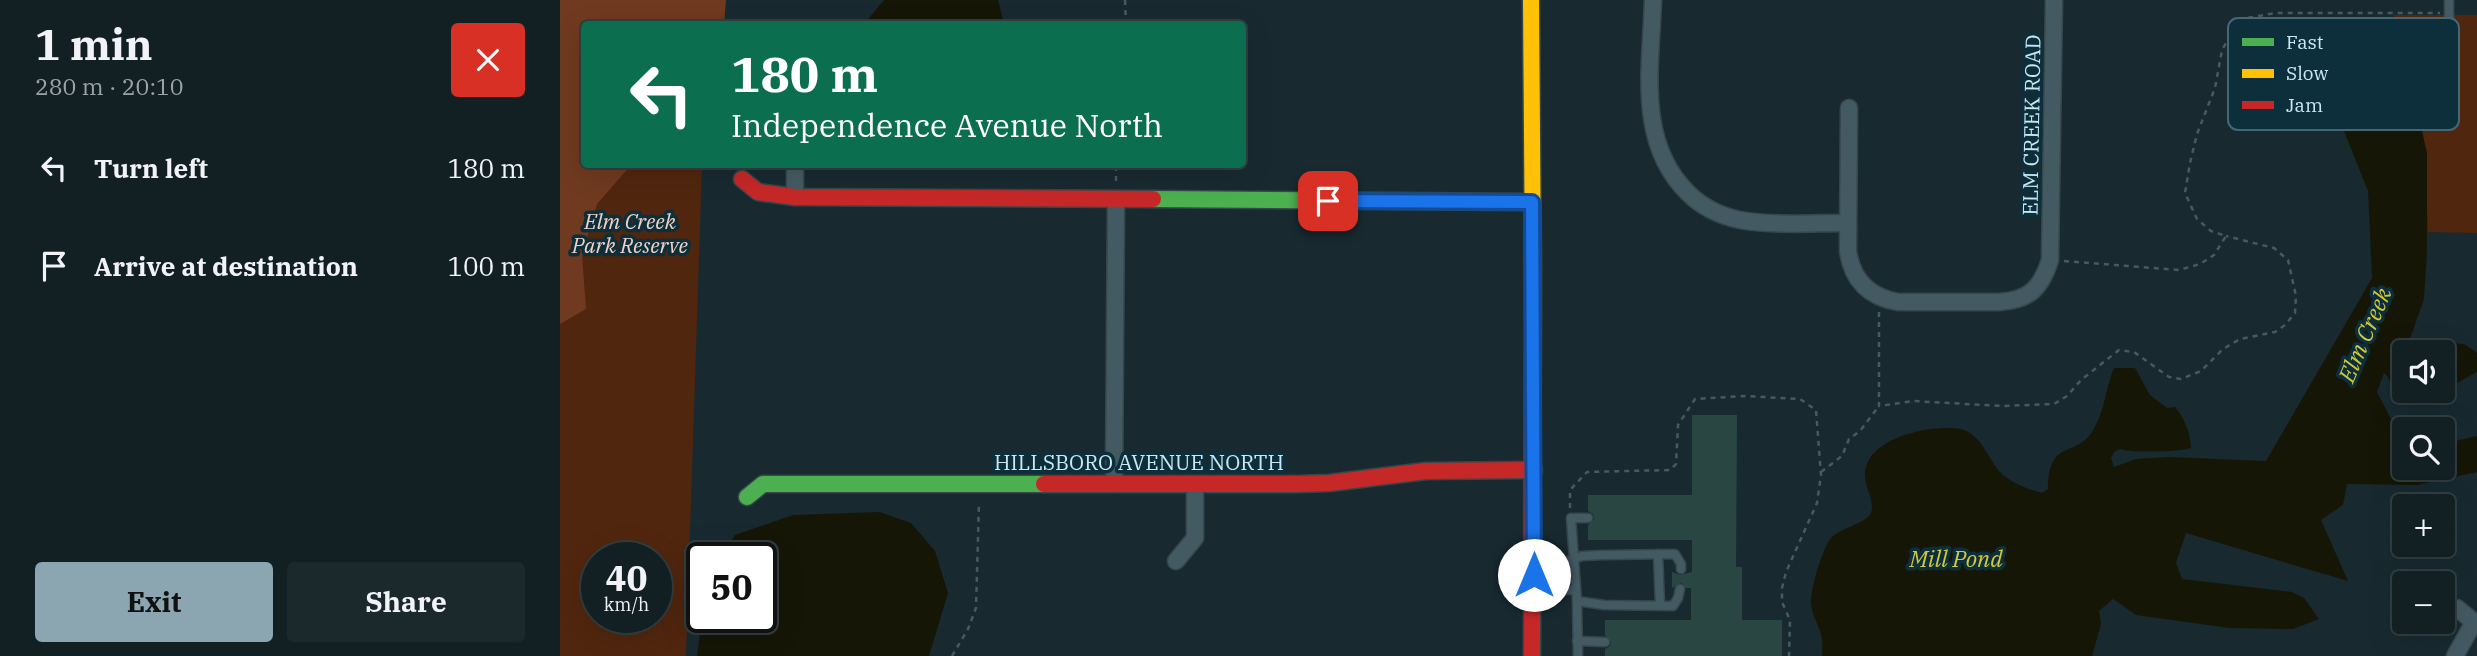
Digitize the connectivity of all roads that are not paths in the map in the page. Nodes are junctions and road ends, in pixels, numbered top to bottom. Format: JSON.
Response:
{"nodes":[{"id":1,"x":1531,"y":0,"type":"edge"},
{"id":2,"x":1653,"y":0,"type":"edge"},
{"id":3,"x":2054,"y":0,"type":"edge"},
{"id":4,"x":2449,"y":0,"type":"edge"},
{"id":5,"x":2449,"y":18,"type":"edge"},
{"id":6,"x":1849,"y":107,"type":"dead end"},
{"id":7,"x":795,"y":168,"type":"edge"},
{"id":8,"x":742,"y":178,"type":"dead end"},
{"id":9,"x":795,"y":197,"type":"junction"},
{"id":10,"x":1116,"y":199,"type":"junction"},
{"id":11,"x":1532,"y":202,"type":"junction"},
{"id":12,"x":1847,"y":223,"type":"junction"},
{"id":13,"x":1534,"y":470,"type":"junction"},
{"id":14,"x":1114,"y":484,"type":"junction"},
{"id":15,"x":1195,"y":484,"type":"junction"},
{"id":16,"x":747,"y":497,"type":"dead end"},
{"id":17,"x":1588,"y":518,"type":"dead end"},
{"id":18,"x":1658,"y":554,"type":"junction"},
{"id":19,"x":1534,"y":559,"type":"junction"},
{"id":20,"x":1573,"y":560,"type":"junction"},
{"id":21,"x":1176,"y":561,"type":"dead end"},
{"id":22,"x":1681,"y":569,"type":"dead end"},
{"id":23,"x":1680,"y":589,"type":"dead end"},
{"id":24,"x":1533,"y":590,"type":"junction"},
{"id":25,"x":1576,"y":590,"type":"junction"},
{"id":26,"x":1577,"y":601,"type":"junction"},
{"id":27,"x":1660,"y":605,"type":"junction"},
{"id":28,"x":2457,"y":608,"type":"dead end"},
{"id":29,"x":2476,"y":622,"type":"edge"},
{"id":30,"x":1577,"y":640,"type":"junction"},
{"id":31,"x":1605,"y":642,"type":"dead end"},
{"id":32,"x":1532,"y":656,"type":"edge"},
{"id":33,"x":1578,"y":656,"type":"edge"},
{"id":34,"x":2455,"y":656,"type":"edge"}],
"edges":[{"from":1,"to":11,"type":"street"},
{"from":2,"to":12,"type":"street"},
{"from":3,"to":12,"type":"street","name":"ELM CREEK ROAD"},
{"from":4,"to":5,"type":"lane"},
{"from":6,"to":12,"type":"street"},
{"from":7,"to":9,"type":"street"},
{"from":8,"to":9,"type":"street"},
{"from":9,"to":10,"type":"street"},
{"from":10,"to":11,"type":"street"},
{"from":10,"to":14,"type":"street"},
{"from":11,"to":13,"type":"street"},
{"from":13,"to":15,"type":"street","name":"HILLSBORO AVENUE NORTH"},
{"from":13,"to":19,"type":"street"},
{"from":14,"to":15,"type":"street","name":"HILLSBORO AVENUE NORTH"},
{"from":14,"to":16,"type":"street","name":"HILLSBORO AVENUE NORTH"},
{"from":15,"to":21,"type":"street"},
{"from":17,"to":20,"type":"lane"},
{"from":18,"to":20,"type":"lane"},
{"from":18,"to":22,"type":"lane"},
{"from":18,"to":27,"type":"lane"},
{"from":19,"to":20,"type":"lane"},
{"from":19,"to":24,"type":"street"},
{"from":20,"to":25,"type":"lane"},
{"from":23,"to":27,"type":"lane"},
{"from":24,"to":25,"type":"lane"},
{"from":24,"to":32,"type":"street"},
{"from":25,"to":26,"type":"lane"},
{"from":26,"to":27,"type":"lane"},
{"from":26,"to":30,"type":"lane"},
{"from":28,"to":29,"type":"street"},
{"from":29,"to":34,"type":"street"},
{"from":30,"to":31,"type":"lane"},
{"from":30,"to":33,"type":"lane"}]}
